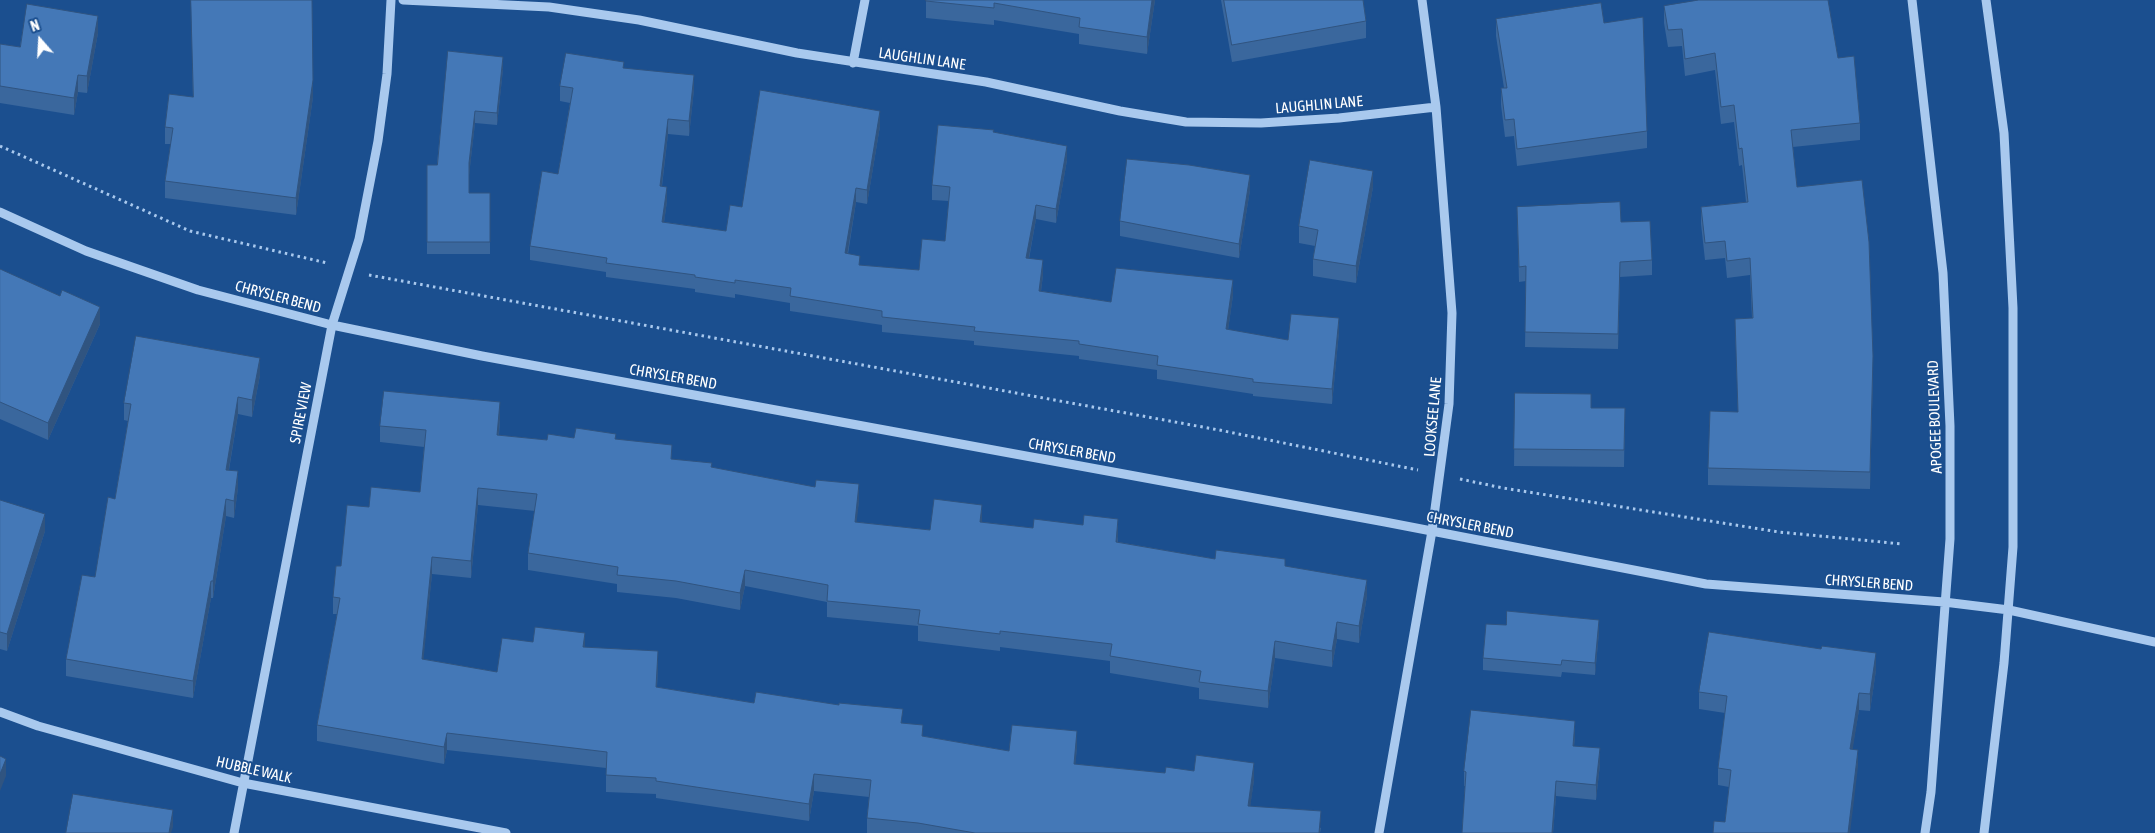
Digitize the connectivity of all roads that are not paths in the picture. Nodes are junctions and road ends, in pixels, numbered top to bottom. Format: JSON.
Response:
{"nodes":[{"id":1,"x":391,"y":0,"type":"edge"},
{"id":2,"x":403,"y":0,"type":"edge"},
{"id":3,"x":865,"y":0,"type":"edge"},
{"id":4,"x":1422,"y":0,"type":"edge"},
{"id":5,"x":1912,"y":0,"type":"edge"},
{"id":6,"x":1986,"y":0,"type":"edge"},
{"id":7,"x":852,"y":63,"type":"junction"},
{"id":8,"x":1436,"y":107,"type":"junction"},
{"id":9,"x":0,"y":212,"type":"edge"},
{"id":10,"x":332,"y":325,"type":"junction"},
{"id":11,"x":1432,"y":531,"type":"junction"},
{"id":12,"x":1944,"y":602,"type":"junction"},
{"id":13,"x":2009,"y":610,"type":"junction"},
{"id":14,"x":2155,"y":642,"type":"edge"},
{"id":15,"x":0,"y":712,"type":"edge"},
{"id":16,"x":243,"y":783,"type":"junction"},
{"id":17,"x":234,"y":833,"type":"edge"},
{"id":18,"x":506,"y":833,"type":"edge"},
{"id":19,"x":1379,"y":833,"type":"edge"},
{"id":20,"x":1925,"y":833,"type":"edge"},
{"id":21,"x":1984,"y":833,"type":"edge"}],
"edges":[{"from":1,"to":10,"type":"street","name":"SPIRE VIEW"},
{"from":2,"to":7,"type":"street","name":"LAUGHLIN LANE"},
{"from":3,"to":7,"type":"street"},
{"from":4,"to":8,"type":"street","name":"LOOKSEE LANE"},
{"from":5,"to":12,"type":"street","name":"APOGEE BOULEVARD"},
{"from":6,"to":13,"type":"street"},
{"from":7,"to":8,"type":"street","name":"LAUGHLIN LANE"},
{"from":8,"to":11,"type":"street","name":"LOOKSEE LANE"},
{"from":9,"to":10,"type":"street","name":"CHRYSLER BEND"},
{"from":10,"to":11,"type":"street","name":"CHRYSLER BEND"},
{"from":10,"to":16,"type":"street","name":"SPIRE VIEW"},
{"from":11,"to":12,"type":"street","name":"CHRYSLER BEND"},
{"from":11,"to":19,"type":"street","name":"LOOKSEE LANE"},
{"from":12,"to":13,"type":"street","name":"CHRYSLER BEND"},
{"from":12,"to":20,"type":"street","name":"APOGEE BOULEVARD"},
{"from":13,"to":14,"type":"street","name":"CHRYSLER BEND"},
{"from":13,"to":21,"type":"street"},
{"from":15,"to":16,"type":"street","name":"HUBBLE WALK"},
{"from":16,"to":17,"type":"street","name":"SPIRE VIEW"},
{"from":16,"to":18,"type":"street","name":"HUBBLE WALK"}]}
